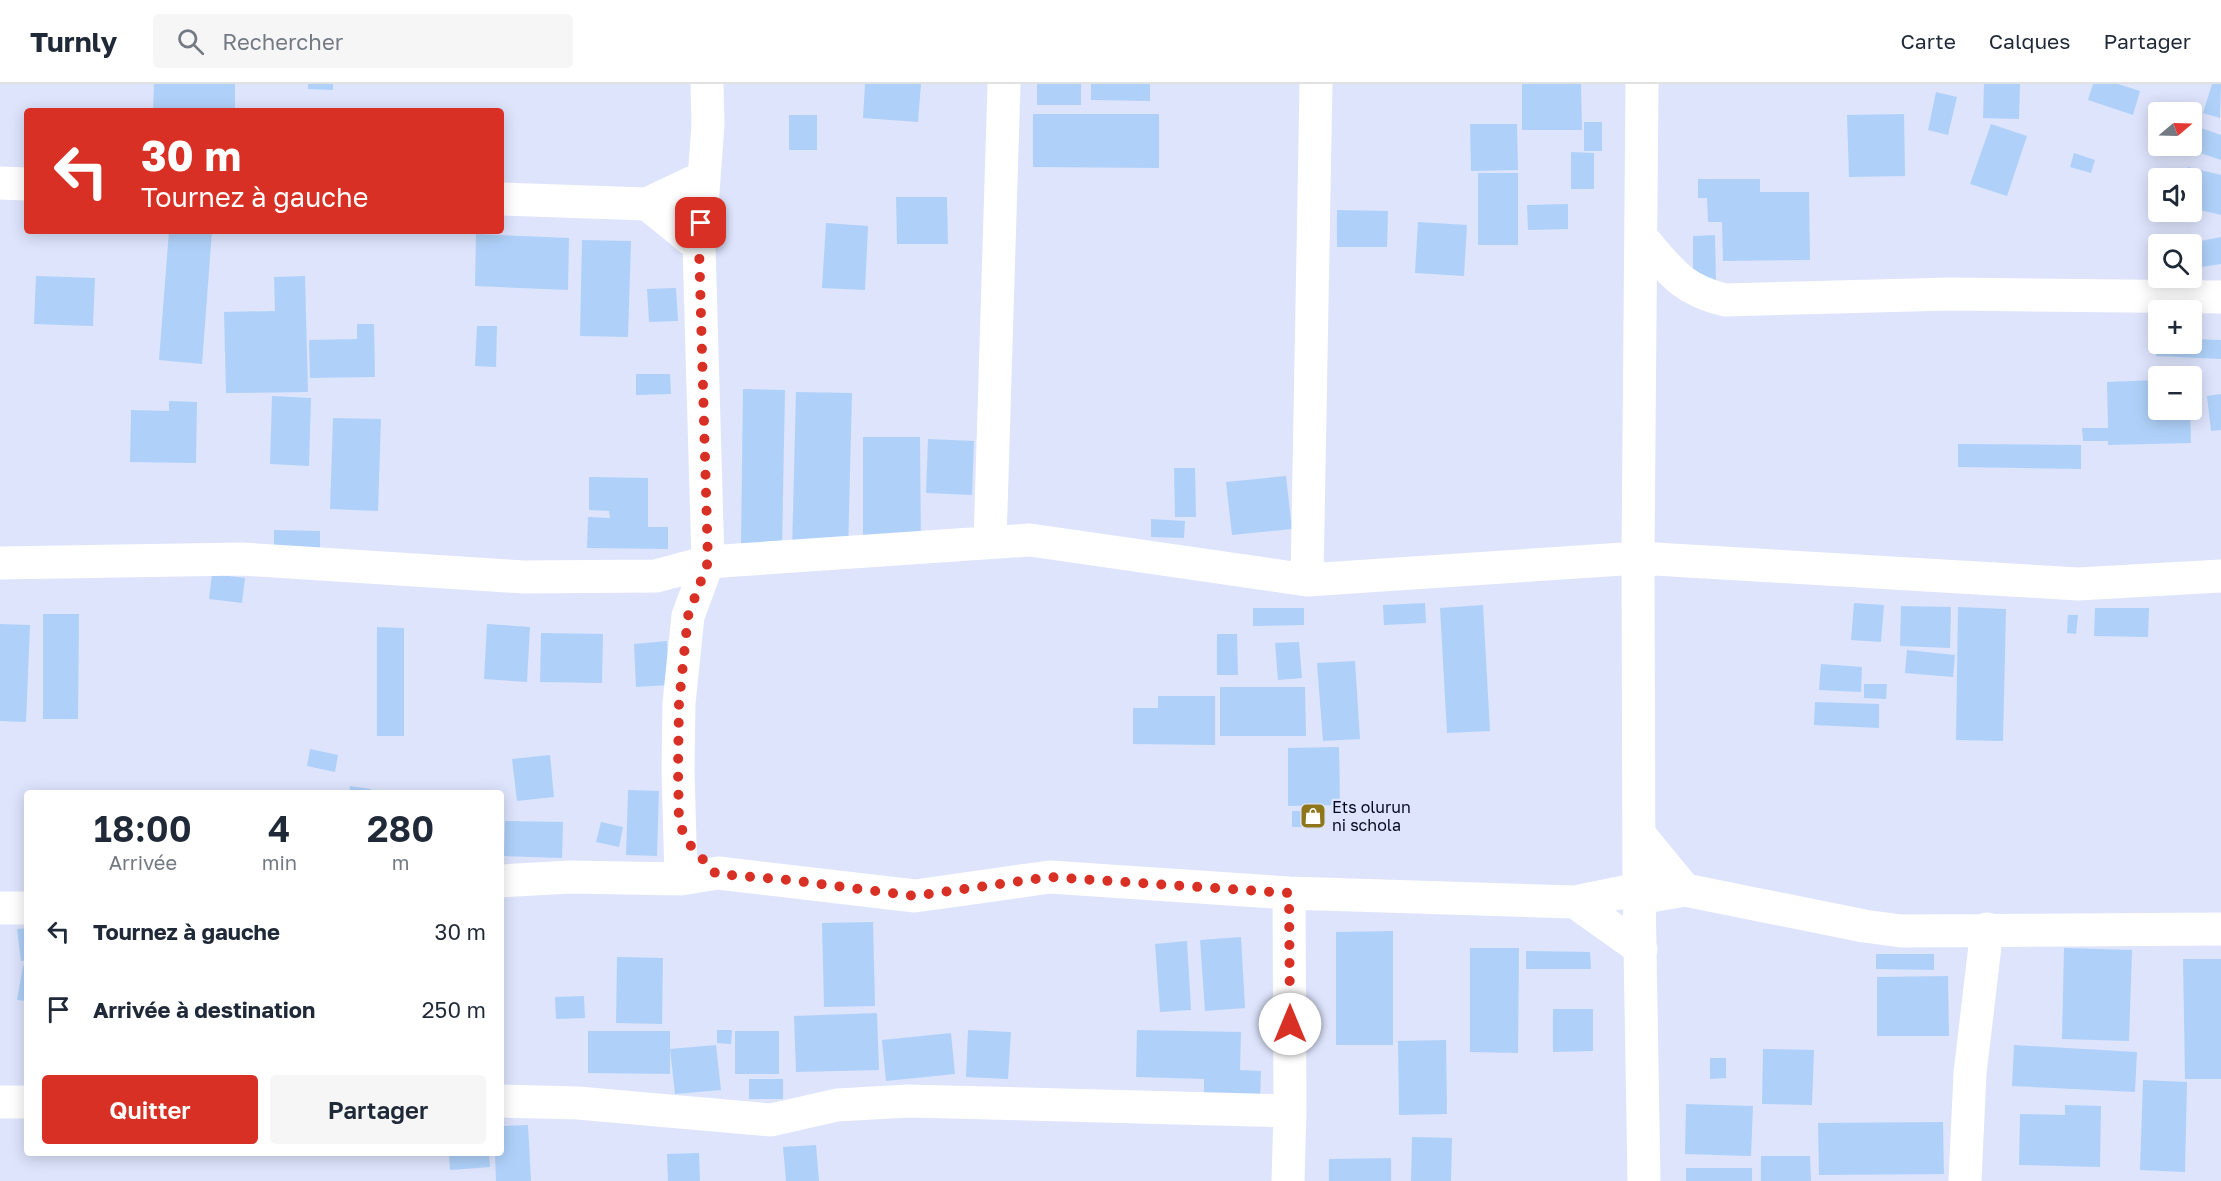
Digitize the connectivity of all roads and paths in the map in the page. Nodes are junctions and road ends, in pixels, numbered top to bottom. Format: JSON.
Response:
{"nodes":[{"id":1,"x":707,"y":84,"type":"edge"},
{"id":2,"x":1004,"y":84,"type":"edge"},
{"id":3,"x":1316,"y":84,"type":"edge"},
{"id":4,"x":1642,"y":84,"type":"edge"},
{"id":5,"x":704,"y":177,"type":"junction"},
{"id":6,"x":0,"y":183,"type":"edge"},
{"id":7,"x":24,"y":184,"type":"edge"},
{"id":8,"x":504,"y":199,"type":"edge"},
{"id":9,"x":647,"y":204,"type":"junction"},
{"id":10,"x":1641,"y":237,"type":"junction"},
{"id":11,"x":699,"y":246,"type":"junction"},
{"id":12,"x":2221,"y":297,"type":"edge"},
{"id":13,"x":990,"y":542,"type":"junction"},
{"id":14,"x":1638,"y":558,"type":"junction"},
{"id":15,"x":708,"y":562,"type":"junction"},
{"id":16,"x":0,"y":563,"type":"edge"},
{"id":17,"x":2221,"y":576,"type":"edge"},
{"id":18,"x":1307,"y":580,"type":"junction"},
{"id":19,"x":679,"y":826,"type":"junction"},
{"id":20,"x":1639,"y":834,"type":"junction"},
{"id":21,"x":716,"y":874,"type":"junction"},
{"id":22,"x":681,"y":879,"type":"junction"},
{"id":23,"x":504,"y":881,"type":"edge"},
{"id":24,"x":1685,"y":890,"type":"junction"},
{"id":25,"x":1289,"y":893,"type":"junction"},
{"id":26,"x":1639,"y":893,"type":"junction"},
{"id":27,"x":1575,"y":902,"type":"junction"},
{"id":28,"x":0,"y":908,"type":"edge"},
{"id":29,"x":24,"y":908,"type":"edge"},
{"id":30,"x":1987,"y":929,"type":"junction"},
{"id":31,"x":2221,"y":929,"type":"edge"},
{"id":32,"x":1641,"y":948,"type":"junction"},
{"id":33,"x":504,"y":1101,"type":"edge"},
{"id":34,"x":0,"y":1102,"type":"edge"},
{"id":35,"x":24,"y":1102,"type":"edge"},
{"id":36,"x":1290,"y":1111,"type":"junction"},
{"id":37,"x":1288,"y":1181,"type":"edge"},
{"id":38,"x":1644,"y":1181,"type":"edge"},
{"id":39,"x":1965,"y":1181,"type":"edge"}],
"edges":[{"from":1,"to":5,"type":"street"},
{"from":2,"to":13,"type":"street"},
{"from":3,"to":18,"type":"street"},
{"from":4,"to":10,"type":"street"},
{"from":5,"to":9,"type":"street"},
{"from":5,"to":11,"type":"street"},
{"from":6,"to":7,"type":"street"},
{"from":8,"to":9,"type":"street"},
{"from":9,"to":11,"type":"street"},
{"from":10,"to":12,"type":"street"},
{"from":10,"to":14,"type":"street"},
{"from":11,"to":15,"type":"street"},
{"from":13,"to":15,"type":"street"},
{"from":13,"to":18,"type":"street"},
{"from":14,"to":17,"type":"street"},
{"from":14,"to":18,"type":"street"},
{"from":14,"to":20,"type":"street"},
{"from":15,"to":16,"type":"street"},
{"from":15,"to":19,"type":"street"},
{"from":19,"to":21,"type":"street"},
{"from":19,"to":22,"type":"street"},
{"from":20,"to":24,"type":"street"},
{"from":20,"to":26,"type":"street"},
{"from":21,"to":22,"type":"street"},
{"from":21,"to":25,"type":"street"},
{"from":22,"to":23,"type":"street"},
{"from":24,"to":26,"type":"street"},
{"from":24,"to":30,"type":"street"},
{"from":25,"to":27,"type":"street"},
{"from":25,"to":36,"type":"street"},
{"from":26,"to":27,"type":"street"},
{"from":26,"to":32,"type":"street"},
{"from":27,"to":32,"type":"street"},
{"from":28,"to":29,"type":"street"},
{"from":30,"to":31,"type":"street"},
{"from":30,"to":39,"type":"street"},
{"from":32,"to":38,"type":"street"},
{"from":33,"to":36,"type":"street"},
{"from":34,"to":35,"type":"street"},
{"from":36,"to":37,"type":"street"}]}
